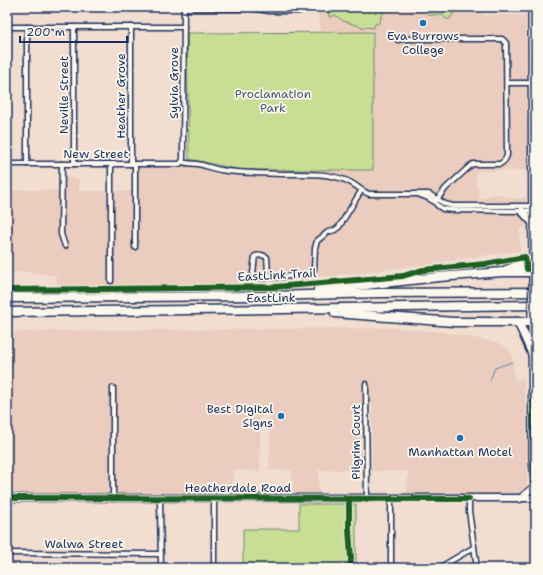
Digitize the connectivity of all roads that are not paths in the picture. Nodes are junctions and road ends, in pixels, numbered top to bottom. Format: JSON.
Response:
{"nodes":[{"id":1,"x":298,"y":7,"type":"edge"},
{"id":2,"x":532,"y":7,"type":"edge"},
{"id":3,"x":184,"y":8,"type":"edge"},
{"id":4,"x":7,"y":27,"type":"edge"},
{"id":5,"x":27,"y":27,"type":"junction"},
{"id":6,"x":74,"y":27,"type":"junction"},
{"id":7,"x":131,"y":27,"type":"junction"},
{"id":8,"x":184,"y":27,"type":"junction"},
{"id":9,"x":398,"y":40,"type":"dead end"},
{"id":10,"x":507,"y":83,"type":"junction"},
{"id":11,"x":534,"y":88,"type":"edge"},
{"id":12,"x":182,"y":161,"type":"junction"},
{"id":13,"x":7,"y":164,"type":"edge"},
{"id":14,"x":26,"y":164,"type":"junction"},
{"id":15,"x":62,"y":164,"type":"junction"},
{"id":16,"x":74,"y":164,"type":"junction"},
{"id":17,"x":111,"y":164,"type":"junction"},
{"id":18,"x":133,"y":164,"type":"junction"},
{"id":19,"x":361,"y":191,"type":"junction"},
{"id":20,"x":436,"y":201,"type":"junction"},
{"id":21,"x":534,"y":208,"type":"edge"},
{"id":22,"x":522,"y":211,"type":"junction"},
{"id":23,"x":533,"y":223,"type":"junction"},
{"id":24,"x":66,"y":246,"type":"dead end"},
{"id":25,"x":135,"y":248,"type":"dead end"},
{"id":26,"x":533,"y":259,"type":"junction"},
{"id":27,"x":502,"y":272,"type":"junction"},
{"id":28,"x":534,"y":272,"type":"edge"},
{"id":29,"x":270,"y":277,"type":"junction"},
{"id":30,"x":111,"y":281,"type":"dead end"},
{"id":31,"x":536,"y":292,"type":"edge"},
{"id":32,"x":269,"y":296,"type":"junction"},
{"id":33,"x":7,"y":298,"type":"edge"},
{"id":34,"x":536,"y":305,"type":"edge"},
{"id":35,"x":283,"y":309,"type":"junction"},
{"id":36,"x":7,"y":313,"type":"edge"},
{"id":37,"x":534,"y":319,"type":"edge"},
{"id":38,"x":516,"y":322,"type":"junction"},
{"id":39,"x":533,"y":355,"type":"junction"},
{"id":40,"x":366,"y":384,"type":"dead end"},
{"id":41,"x":113,"y":388,"type":"dead end"},
{"id":42,"x":534,"y":486,"type":"junction"},
{"id":43,"x":7,"y":498,"type":"edge"},
{"id":44,"x":113,"y":498,"type":"junction"},
{"id":45,"x":520,"y":498,"type":"junction"},
{"id":46,"x":536,"y":498,"type":"edge"},
{"id":47,"x":160,"y":499,"type":"junction"},
{"id":48,"x":214,"y":499,"type":"junction"},
{"id":49,"x":367,"y":499,"type":"junction"},
{"id":50,"x":391,"y":499,"type":"junction"},
{"id":51,"x":469,"y":499,"type":"junction"},
{"id":52,"x":474,"y":548,"type":"junction"},
{"id":53,"x":7,"y":553,"type":"edge"},
{"id":54,"x":161,"y":554,"type":"junction"},
{"id":55,"x":161,"y":568,"type":"edge"},
{"id":56,"x":214,"y":568,"type":"edge"},
{"id":57,"x":391,"y":568,"type":"edge"},
{"id":58,"x":439,"y":568,"type":"edge"},
{"id":59,"x":477,"y":568,"type":"edge"}],
"edges":[{"from":1,"to":3,"type":"street"},
{"from":2,"to":11,"type":"main road"},
{"from":3,"to":8,"type":"street","name":"Sylvia Grove"},
{"from":4,"to":5,"type":"street"},
{"from":5,"to":6,"type":"street"},
{"from":5,"to":14,"type":"street"},
{"from":6,"to":7,"type":"street"},
{"from":6,"to":16,"type":"street","name":"Neville Street"},
{"from":7,"to":8,"type":"street"},
{"from":7,"to":18,"type":"street","name":"Heather Grove"},
{"from":8,"to":12,"type":"street","name":"Sylvia Grove"},
{"from":9,"to":10,"type":"street"},
{"from":10,"to":11,"type":"street"},
{"from":10,"to":20,"type":"street"},
{"from":11,"to":21,"type":"main road"},
{"from":12,"to":18,"type":"street","name":"New Street"},
{"from":12,"to":19,"type":"street","name":"New Street"},
{"from":13,"to":14,"type":"street","name":"New Street"},
{"from":14,"to":15,"type":"street","name":"New Street"},
{"from":15,"to":16,"type":"street","name":"New Street"},
{"from":15,"to":24,"type":"street"},
{"from":16,"to":17,"type":"street","name":"New Street"},
{"from":17,"to":18,"type":"street","name":"New Street"},
{"from":17,"to":30,"type":"street"},
{"from":18,"to":25,"type":"street","name":"Heather Grove"},
{"from":19,"to":20,"type":"street"},
{"from":19,"to":29,"type":"street"},
{"from":20,"to":21,"type":"street"},
{"from":20,"to":22,"type":"street"},
{"from":21,"to":22,"type":"street"},
{"from":21,"to":23,"type":"main road"},
{"from":22,"to":23,"type":"main road"},
{"from":23,"to":26,"type":"main road"},
{"from":26,"to":27,"type":"highway"},
{"from":26,"to":28,"type":"main road"},
{"from":27,"to":28,"type":"highway"},
{"from":27,"to":32,"type":"highway"},
{"from":28,"to":37,"type":"main road","bridge":true},
{"from":29,"to":29,"type":"street"},
{"from":31,"to":32,"type":"highway","name":"EastLink"},
{"from":32,"to":33,"type":"highway","name":"EastLink"},
{"from":34,"to":35,"type":"highway","name":"EastLink"},
{"from":35,"to":36,"type":"highway","name":"EastLink"},
{"from":35,"to":38,"type":"highway"},
{"from":37,"to":38,"type":"highway"},
{"from":37,"to":39,"type":"main road"},
{"from":38,"to":39,"type":"highway"},
{"from":39,"to":42,"type":"main road"},
{"from":40,"to":49,"type":"street","name":"Pilgrim Court"},
{"from":41,"to":44,"type":"street"},
{"from":42,"to":45,"type":"main road"},
{"from":42,"to":46,"type":"main road"},
{"from":43,"to":44,"type":"main road","name":"Heatherdale Road"},
{"from":44,"to":47,"type":"main road","name":"Heatherdale Road"},
{"from":45,"to":46,"type":"main road","name":"Heatherdale Road"},
{"from":45,"to":51,"type":"main road","name":"Heatherdale Road"},
{"from":47,"to":48,"type":"main road","name":"Heatherdale Road"},
{"from":47,"to":54,"type":"street"},
{"from":48,"to":49,"type":"main road","name":"Heatherdale Road"},
{"from":48,"to":56,"type":"street"},
{"from":49,"to":50,"type":"main road","name":"Heatherdale Road"},
{"from":50,"to":51,"type":"main road","name":"Heatherdale Road"},
{"from":50,"to":57,"type":"street"},
{"from":51,"to":52,"type":"street"},
{"from":52,"to":58,"type":"street"},
{"from":52,"to":59,"type":"street"},
{"from":53,"to":54,"type":"street","name":"Walwa Street"},
{"from":54,"to":55,"type":"street"}]}
